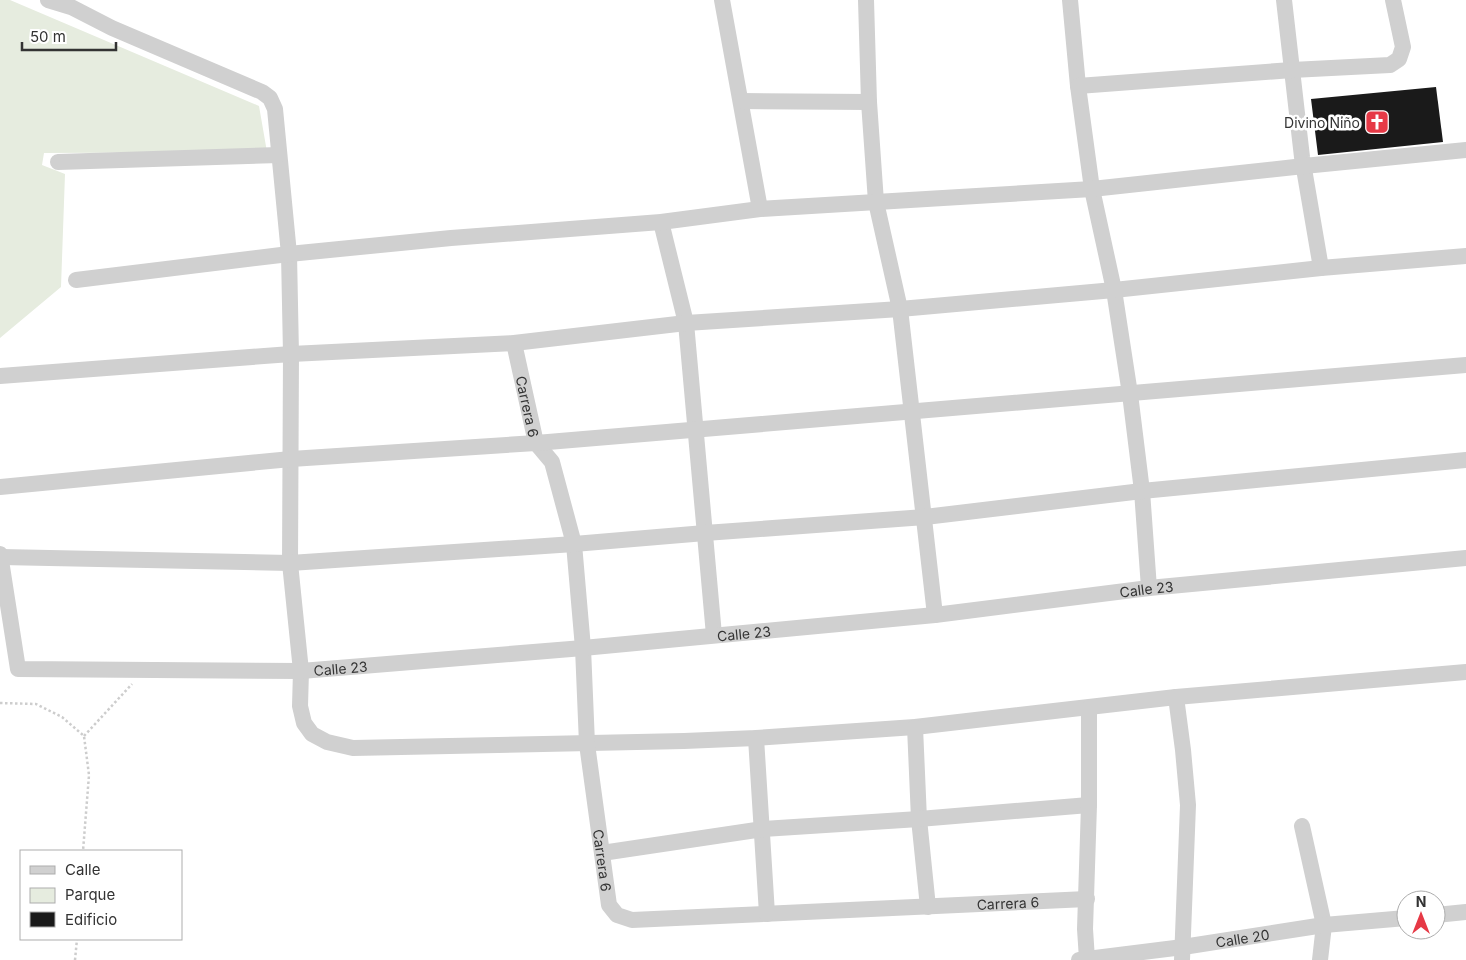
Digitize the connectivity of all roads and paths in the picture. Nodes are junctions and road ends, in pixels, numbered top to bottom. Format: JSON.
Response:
{"nodes":[{"id":1,"x":48,"y":0,"type":"edge"},
{"id":2,"x":722,"y":0,"type":"edge"},
{"id":3,"x":866,"y":0,"type":"edge"},
{"id":4,"x":1070,"y":0,"type":"edge"},
{"id":5,"x":1284,"y":0,"type":"edge"},
{"id":6,"x":1393,"y":0,"type":"edge"},
{"id":7,"x":70,"y":3,"type":"edge"},
{"id":8,"x":1292,"y":70,"type":"junction"},
{"id":9,"x":1078,"y":86,"type":"junction"},
{"id":10,"x":741,"y":101,"type":"junction"},
{"id":11,"x":869,"y":102,"type":"junction"},
{"id":12,"x":1466,"y":150,"type":"edge"},
{"id":13,"x":279,"y":156,"type":"junction"},
{"id":14,"x":58,"y":162,"type":"dead end"},
{"id":15,"x":1304,"y":166,"type":"junction"},
{"id":16,"x":1092,"y":189,"type":"junction"},
{"id":17,"x":876,"y":202,"type":"junction"},
{"id":18,"x":760,"y":209,"type":"junction"},
{"id":19,"x":661,"y":222,"type":"junction"},
{"id":20,"x":289,"y":254,"type":"junction"},
{"id":21,"x":1466,"y":256,"type":"edge"},
{"id":22,"x":1321,"y":268,"type":"junction"},
{"id":23,"x":76,"y":280,"type":"dead end"},
{"id":24,"x":1114,"y":290,"type":"junction"},
{"id":25,"x":900,"y":309,"type":"junction"},
{"id":26,"x":686,"y":323,"type":"junction"},
{"id":27,"x":514,"y":343,"type":"junction"},
{"id":28,"x":291,"y":354,"type":"junction"},
{"id":29,"x":1466,"y":365,"type":"edge"},
{"id":30,"x":0,"y":376,"type":"edge"},
{"id":31,"x":1130,"y":394,"type":"junction"},
{"id":32,"x":912,"y":412,"type":"junction"},
{"id":33,"x":695,"y":430,"type":"junction"},
{"id":34,"x":536,"y":443,"type":"junction"},
{"id":35,"x":291,"y":459,"type":"junction"},
{"id":36,"x":1466,"y":460,"type":"edge"},
{"id":37,"x":0,"y":487,"type":"edge"},
{"id":38,"x":1142,"y":491,"type":"junction"},
{"id":39,"x":925,"y":517,"type":"junction"},
{"id":40,"x":705,"y":533,"type":"junction"},
{"id":41,"x":574,"y":544,"type":"junction"},
{"id":42,"x":0,"y":556,"type":"edge"},
{"id":43,"x":1466,"y":558,"type":"edge"},
{"id":44,"x":290,"y":563,"type":"junction"},
{"id":45,"x":1149,"y":588,"type":"junction"},
{"id":46,"x":935,"y":615,"type":"junction"},
{"id":47,"x":714,"y":635,"type":"junction"},
{"id":48,"x":583,"y":648,"type":"junction"},
{"id":49,"x":145,"y":670,"type":"junction"},
{"id":50,"x":301,"y":671,"type":"junction"},
{"id":51,"x":1466,"y":672,"type":"edge"},
{"id":52,"x":1176,"y":697,"type":"junction"},
{"id":53,"x":0,"y":703,"type":"edge"},
{"id":54,"x":1089,"y":708,"type":"junction"},
{"id":55,"x":914,"y":727,"type":"junction"},
{"id":56,"x":84,"y":736,"type":"junction"},
{"id":57,"x":756,"y":738,"type":"junction"},
{"id":58,"x":587,"y":744,"type":"junction"},
{"id":59,"x":1089,"y":805,"type":"junction"},
{"id":60,"x":919,"y":819,"type":"junction"},
{"id":61,"x":1302,"y":826,"type":"dead end"},
{"id":62,"x":763,"y":829,"type":"junction"},
{"id":63,"x":83,"y":850,"type":"edge"},
{"id":64,"x":602,"y":853,"type":"junction"},
{"id":65,"x":1087,"y":899,"type":"junction"},
{"id":66,"x":928,"y":907,"type":"junction"},
{"id":67,"x":1466,"y":912,"type":"edge"},
{"id":68,"x":1446,"y":913,"type":"edge"},
{"id":69,"x":768,"y":914,"type":"junction"},
{"id":70,"x":1396,"y":919,"type":"edge"},
{"id":71,"x":1324,"y":925,"type":"junction"},
{"id":72,"x":77,"y":940,"type":"edge"},
{"id":73,"x":1182,"y":953,"type":"edge"},
{"id":74,"x":1083,"y":959,"type":"edge"},
{"id":75,"x":75,"y":960,"type":"edge"},
{"id":76,"x":1320,"y":960,"type":"edge"}],
"edges":[{"from":1,"to":7,"type":"street"},
{"from":2,"to":10,"type":"street"},
{"from":3,"to":11,"type":"street"},
{"from":4,"to":9,"type":"street"},
{"from":5,"to":8,"type":"street"},
{"from":6,"to":8,"type":"street"},
{"from":7,"to":13,"type":"street"},
{"from":8,"to":9,"type":"street"},
{"from":8,"to":15,"type":"street"},
{"from":9,"to":16,"type":"street"},
{"from":10,"to":11,"type":"street"},
{"from":10,"to":18,"type":"street"},
{"from":11,"to":17,"type":"street"},
{"from":12,"to":15,"type":"street"},
{"from":13,"to":14,"type":"street"},
{"from":13,"to":20,"type":"street"},
{"from":15,"to":16,"type":"street"},
{"from":15,"to":22,"type":"street"},
{"from":16,"to":17,"type":"street"},
{"from":16,"to":24,"type":"street"},
{"from":17,"to":18,"type":"street"},
{"from":17,"to":25,"type":"street"},
{"from":18,"to":19,"type":"street"},
{"from":19,"to":20,"type":"street"},
{"from":19,"to":26,"type":"street"},
{"from":20,"to":23,"type":"street"},
{"from":20,"to":28,"type":"street"},
{"from":21,"to":22,"type":"street"},
{"from":22,"to":24,"type":"street"},
{"from":24,"to":25,"type":"street"},
{"from":24,"to":31,"type":"street"},
{"from":25,"to":26,"type":"street"},
{"from":25,"to":32,"type":"street"},
{"from":26,"to":27,"type":"street"},
{"from":26,"to":33,"type":"street"},
{"from":27,"to":28,"type":"street"},
{"from":27,"to":34,"type":"street","name":"Carrera 6"},
{"from":28,"to":30,"type":"street"},
{"from":28,"to":35,"type":"street"},
{"from":29,"to":31,"type":"street"},
{"from":31,"to":32,"type":"street"},
{"from":31,"to":38,"type":"street"},
{"from":32,"to":33,"type":"street"},
{"from":32,"to":39,"type":"street"},
{"from":33,"to":34,"type":"street"},
{"from":33,"to":40,"type":"street"},
{"from":34,"to":35,"type":"street"},
{"from":34,"to":41,"type":"street","name":"Carrera 6"},
{"from":35,"to":37,"type":"street"},
{"from":35,"to":44,"type":"street"},
{"from":36,"to":38,"type":"street"},
{"from":38,"to":39,"type":"street"},
{"from":38,"to":45,"type":"street"},
{"from":39,"to":40,"type":"street"},
{"from":39,"to":46,"type":"street"},
{"from":40,"to":41,"type":"street"},
{"from":40,"to":47,"type":"street"},
{"from":41,"to":44,"type":"street"},
{"from":41,"to":48,"type":"street","name":"Carrera 6"},
{"from":42,"to":44,"type":"street"},
{"from":42,"to":49,"type":"street","name":"Calle 23"},
{"from":43,"to":45,"type":"street","name":"Calle 23"},
{"from":44,"to":50,"type":"street"},
{"from":45,"to":46,"type":"street","name":"Calle 23"},
{"from":46,"to":47,"type":"street","name":"Calle 23"},
{"from":47,"to":48,"type":"street","name":"Calle 23"},
{"from":48,"to":50,"type":"street","name":"Calle 23"},
{"from":48,"to":58,"type":"street","name":"Carrera 6"},
{"from":49,"to":50,"type":"street","name":"Calle 23"},
{"from":49,"to":56,"type":"path"},
{"from":50,"to":58,"type":"street"},
{"from":51,"to":52,"type":"street"},
{"from":52,"to":54,"type":"street"},
{"from":52,"to":73,"type":"street"},
{"from":53,"to":56,"type":"path"},
{"from":54,"to":55,"type":"street"},
{"from":54,"to":59,"type":"street"},
{"from":55,"to":57,"type":"street"},
{"from":55,"to":60,"type":"street"},
{"from":56,"to":63,"type":"path"},
{"from":57,"to":58,"type":"street"},
{"from":57,"to":62,"type":"street"},
{"from":58,"to":64,"type":"street","name":"Carrera 6"},
{"from":59,"to":60,"type":"street"},
{"from":59,"to":65,"type":"street"},
{"from":60,"to":62,"type":"street"},
{"from":60,"to":66,"type":"street"},
{"from":61,"to":71,"type":"street"},
{"from":62,"to":64,"type":"street"},
{"from":62,"to":69,"type":"street"},
{"from":64,"to":69,"type":"street","name":"Carrera 6"},
{"from":65,"to":66,"type":"street","name":"Carrera 6"},
{"from":65,"to":74,"type":"street"},
{"from":66,"to":69,"type":"street","name":"Carrera 6"},
{"from":67,"to":68,"type":"street"},
{"from":70,"to":71,"type":"street","name":"Calle 20"},
{"from":71,"to":73,"type":"street","name":"Calle 20"},
{"from":71,"to":76,"type":"street"},
{"from":72,"to":75,"type":"path"},
{"from":73,"to":74,"type":"street","name":"Calle 20"}]}
